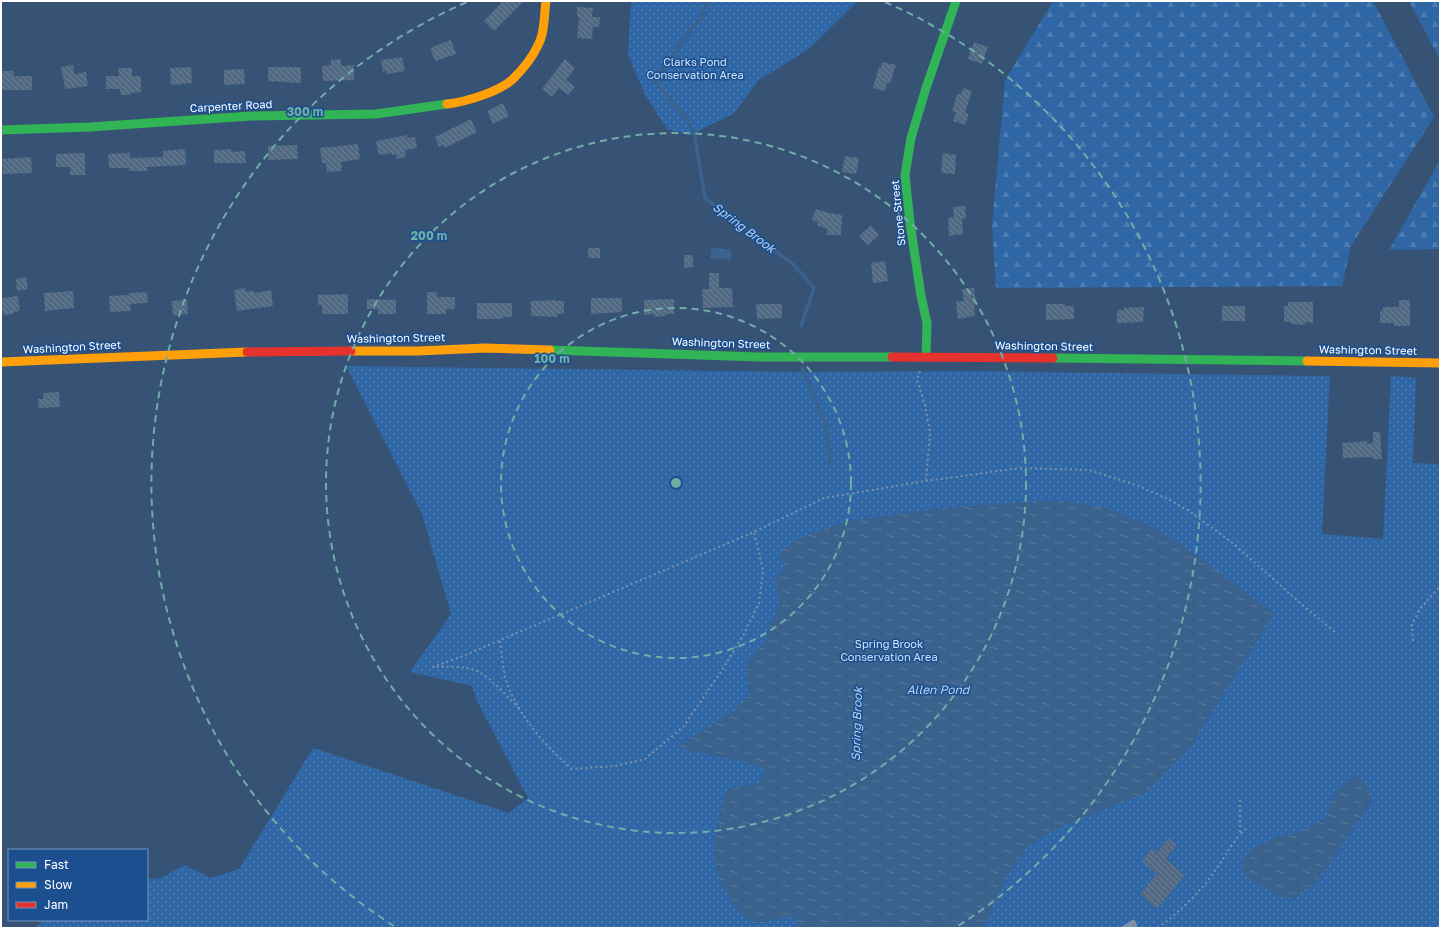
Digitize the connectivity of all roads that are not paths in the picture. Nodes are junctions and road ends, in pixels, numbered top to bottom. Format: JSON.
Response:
{"nodes":[{"id":1,"x":546,"y":1,"type":"edge"},
{"id":2,"x":956,"y":1,"type":"edge"},
{"id":3,"x":1,"y":130,"type":"edge"},
{"id":4,"x":926,"y":357,"type":"junction"},
{"id":5,"x":1,"y":362,"type":"edge"},
{"id":6,"x":1440,"y":363,"type":"edge"},
{"id":7,"x":1125,"y":928,"type":"edge"},
{"id":8,"x":1135,"y":928,"type":"edge"}],
"edges":[{"from":1,"to":3,"type":"main road","name":"Carpenter Road"},
{"from":2,"to":4,"type":"main road","name":"Stone Street"},
{"from":4,"to":5,"type":"main road","name":"Washington Street"},
{"from":4,"to":6,"type":"main road","name":"Washington Street"},
{"from":7,"to":8,"type":"lane"}]}
